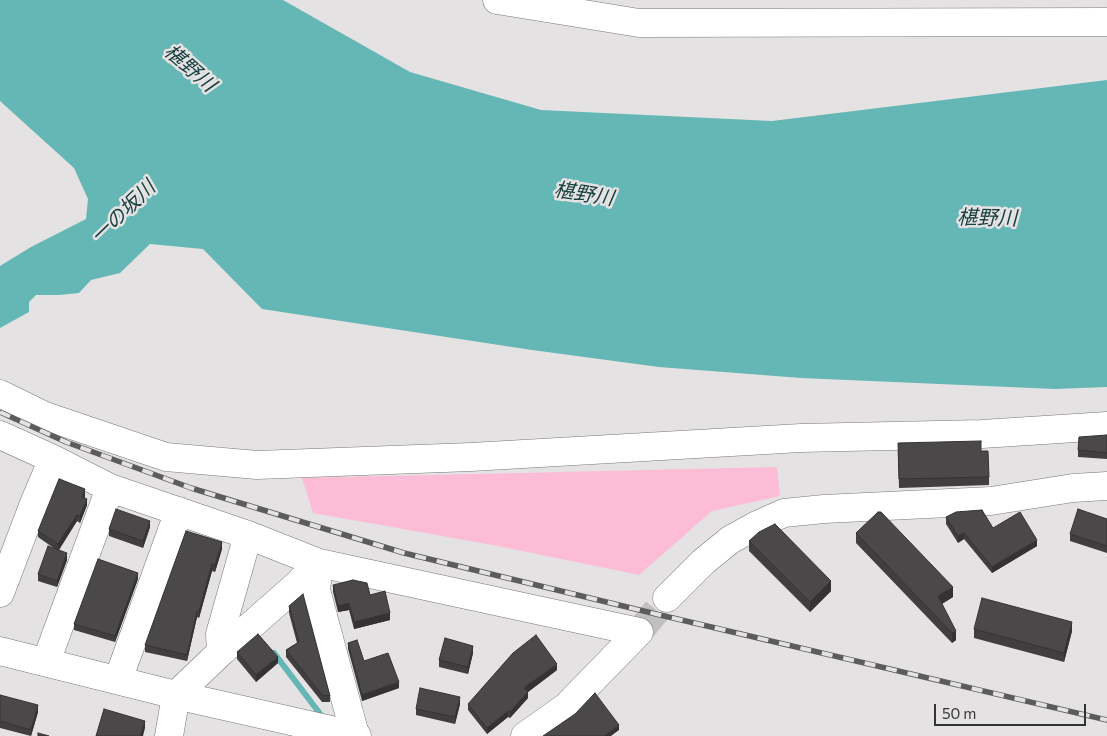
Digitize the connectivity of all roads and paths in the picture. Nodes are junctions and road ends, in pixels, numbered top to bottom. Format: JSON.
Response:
{"nodes":[{"id":1,"x":498,"y":0,"type":"edge"},
{"id":2,"x":1107,"y":22,"type":"edge"},
{"id":3,"x":0,"y":394,"type":"edge"},
{"id":4,"x":1107,"y":426,"type":"edge"},
{"id":5,"x":0,"y":435,"type":"edge"},
{"id":6,"x":53,"y":459,"type":"junction"},
{"id":7,"x":1107,"y":486,"type":"edge"},
{"id":8,"x":110,"y":488,"type":"junction"},
{"id":9,"x":179,"y":511,"type":"junction"},
{"id":10,"x":248,"y":535,"type":"junction"},
{"id":11,"x":319,"y":563,"type":"junction"},
{"id":12,"x":0,"y":593,"type":"edge"},
{"id":13,"x":667,"y":598,"type":"tunnel mouth"},
{"id":14,"x":0,"y":651,"type":"edge"},
{"id":15,"x":221,"y":652,"type":"junction"},
{"id":16,"x":46,"y":662,"type":"junction"},
{"id":17,"x":118,"y":680,"type":"junction"},
{"id":18,"x":176,"y":695,"type":"junction"},
{"id":19,"x":168,"y":736,"type":"edge"},
{"id":20,"x":356,"y":736,"type":"edge"},
{"id":21,"x":525,"y":736,"type":"edge"}],
"edges":[{"from":1,"to":2,"type":"street"},
{"from":3,"to":4,"type":"street"},
{"from":5,"to":6,"type":"street"},
{"from":6,"to":8,"type":"street"},
{"from":6,"to":12,"type":"street"},
{"from":7,"to":13,"type":"street"},
{"from":8,"to":9,"type":"street"},
{"from":8,"to":16,"type":"street"},
{"from":9,"to":10,"type":"street"},
{"from":9,"to":17,"type":"street"},
{"from":10,"to":11,"type":"street"},
{"from":10,"to":15,"type":"street"},
{"from":11,"to":15,"type":"street"},
{"from":11,"to":20,"type":"street"},
{"from":11,"to":21,"type":"street"},
{"from":14,"to":16,"type":"street"},
{"from":15,"to":18,"type":"street"},
{"from":16,"to":17,"type":"street"},
{"from":17,"to":18,"type":"street"},
{"from":18,"to":19,"type":"street"},
{"from":18,"to":20,"type":"street"}]}
